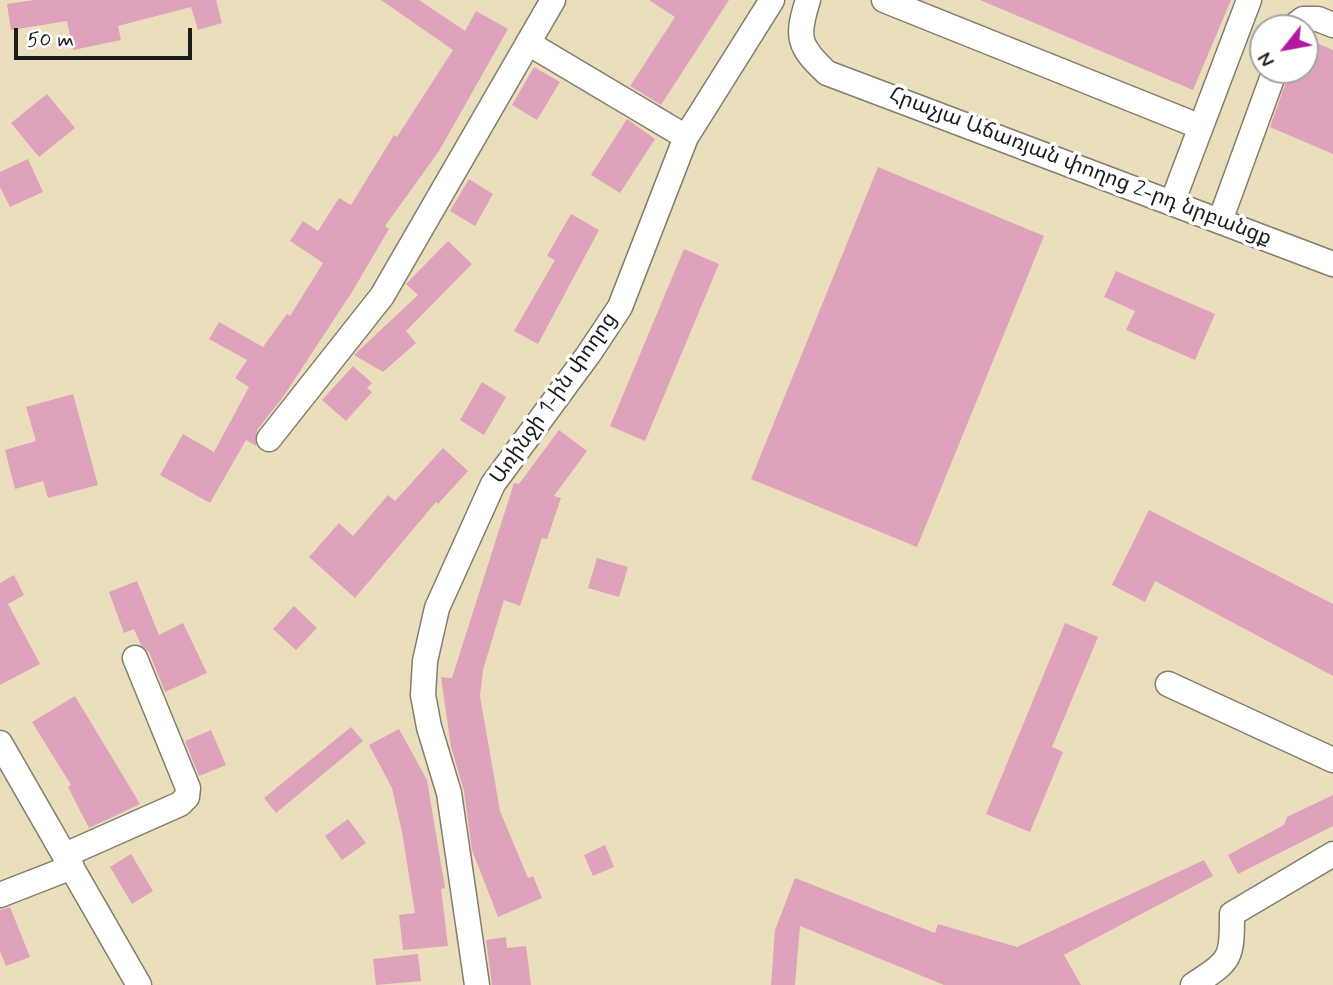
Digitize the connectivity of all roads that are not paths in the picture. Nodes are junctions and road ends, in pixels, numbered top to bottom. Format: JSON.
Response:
{"nodes":[{"id":1,"x":553,"y":0,"type":"edge"},
{"id":2,"x":772,"y":0,"type":"edge"},
{"id":3,"x":808,"y":0,"type":"edge"},
{"id":4,"x":884,"y":0,"type":"edge"},
{"id":5,"x":1250,"y":0,"type":"edge"},
{"id":6,"x":528,"y":43,"type":"junction"},
{"id":7,"x":1270,"y":84,"type":"edge"},
{"id":8,"x":1201,"y":127,"type":"junction"},
{"id":9,"x":686,"y":137,"type":"junction"},
{"id":10,"x":1172,"y":203,"type":"junction"},
{"id":11,"x":1220,"y":221,"type":"junction"},
{"id":12,"x":1333,"y":264,"type":"edge"},
{"id":13,"x":269,"y":439,"type":"dead end"},
{"id":14,"x":135,"y":658,"type":"dead end"},
{"id":15,"x":1168,"y":684,"type":"dead end"},
{"id":16,"x":0,"y":743,"type":"edge"},
{"id":17,"x":1333,"y":760,"type":"edge"},
{"id":18,"x":1333,"y":854,"type":"edge"},
{"id":19,"x":68,"y":861,"type":"junction"},
{"id":20,"x":0,"y":895,"type":"edge"},
{"id":21,"x":139,"y":985,"type":"edge"},
{"id":22,"x":477,"y":985,"type":"edge"},
{"id":23,"x":1193,"y":985,"type":"edge"}],
"edges":[{"from":1,"to":6,"type":"street"},
{"from":2,"to":9,"type":"street","name":"Առինջի 1-ին փողոց"},
{"from":3,"to":10,"type":"street","name":"Հրաչյա Աճառյան փողոց 2-րդ նրբանցք"},
{"from":4,"to":8,"type":"street"},
{"from":5,"to":8,"type":"street"},
{"from":6,"to":9,"type":"street"},
{"from":6,"to":13,"type":"street"},
{"from":7,"to":11,"type":"street"},
{"from":8,"to":10,"type":"street"},
{"from":9,"to":22,"type":"street","name":"Առինջի 1-ին փողոց"},
{"from":10,"to":11,"type":"street","name":"Հրաչյա Աճառյան փողոց 2-րդ նրբանցք"},
{"from":11,"to":12,"type":"street","name":"Հրաչյա Աճառյան փողոց 2-րդ նրբանցք"},
{"from":14,"to":19,"type":"street"},
{"from":15,"to":17,"type":"street"},
{"from":16,"to":19,"type":"street"},
{"from":18,"to":23,"type":"street"},
{"from":19,"to":20,"type":"street"},
{"from":19,"to":21,"type":"street"}]}
